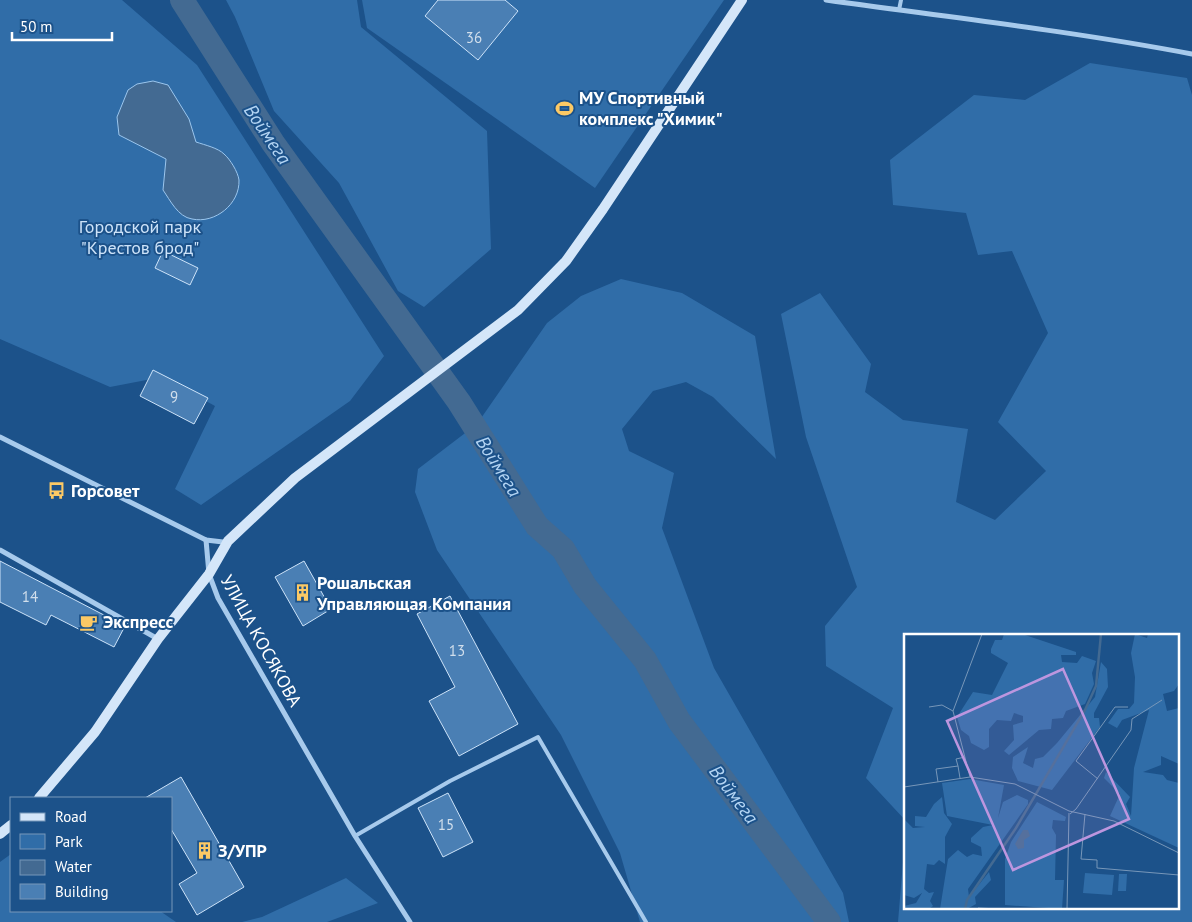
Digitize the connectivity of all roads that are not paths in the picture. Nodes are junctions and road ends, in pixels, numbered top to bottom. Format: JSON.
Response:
{"nodes":[{"id":1,"x":742,"y":0,"type":"edge"},
{"id":2,"x":826,"y":0,"type":"edge"},
{"id":3,"x":900,"y":0,"type":"edge"},
{"id":4,"x":899,"y":10,"type":"junction"},
{"id":5,"x":1192,"y":54,"type":"edge"},
{"id":6,"x":0,"y":437,"type":"edge"},
{"id":7,"x":206,"y":540,"type":"junction"},
{"id":8,"x":228,"y":541,"type":"junction"},
{"id":9,"x":0,"y":550,"type":"edge"},
{"id":10,"x":208,"y":574,"type":"junction"},
{"id":11,"x":158,"y":639,"type":"junction"},
{"id":12,"x":40,"y":797,"type":"edge"},
{"id":13,"x":10,"y":826,"type":"edge"},
{"id":14,"x":0,"y":834,"type":"edge"},
{"id":15,"x":355,"y":836,"type":"junction"},
{"id":16,"x":410,"y":922,"type":"edge"},
{"id":17,"x":646,"y":922,"type":"edge"}],
"edges":[{"from":1,"to":8,"type":"street"},
{"from":2,"to":4,"type":"street"},
{"from":3,"to":4,"type":"lane"},
{"from":4,"to":5,"type":"street"},
{"from":6,"to":7,"type":"street"},
{"from":7,"to":8,"type":"street"},
{"from":7,"to":10,"type":"street","name":"УЛИЦА КОСЯКОВА"},
{"from":8,"to":10,"type":"street"},
{"from":9,"to":11,"type":"street"},
{"from":10,"to":11,"type":"street"},
{"from":10,"to":15,"type":"street","name":"УЛИЦА КОСЯКОВА"},
{"from":11,"to":12,"type":"street"},
{"from":13,"to":14,"type":"street"},
{"from":15,"to":16,"type":"street","name":"УЛИЦА КОСЯКОВА"},
{"from":15,"to":17,"type":"lane"}]}
